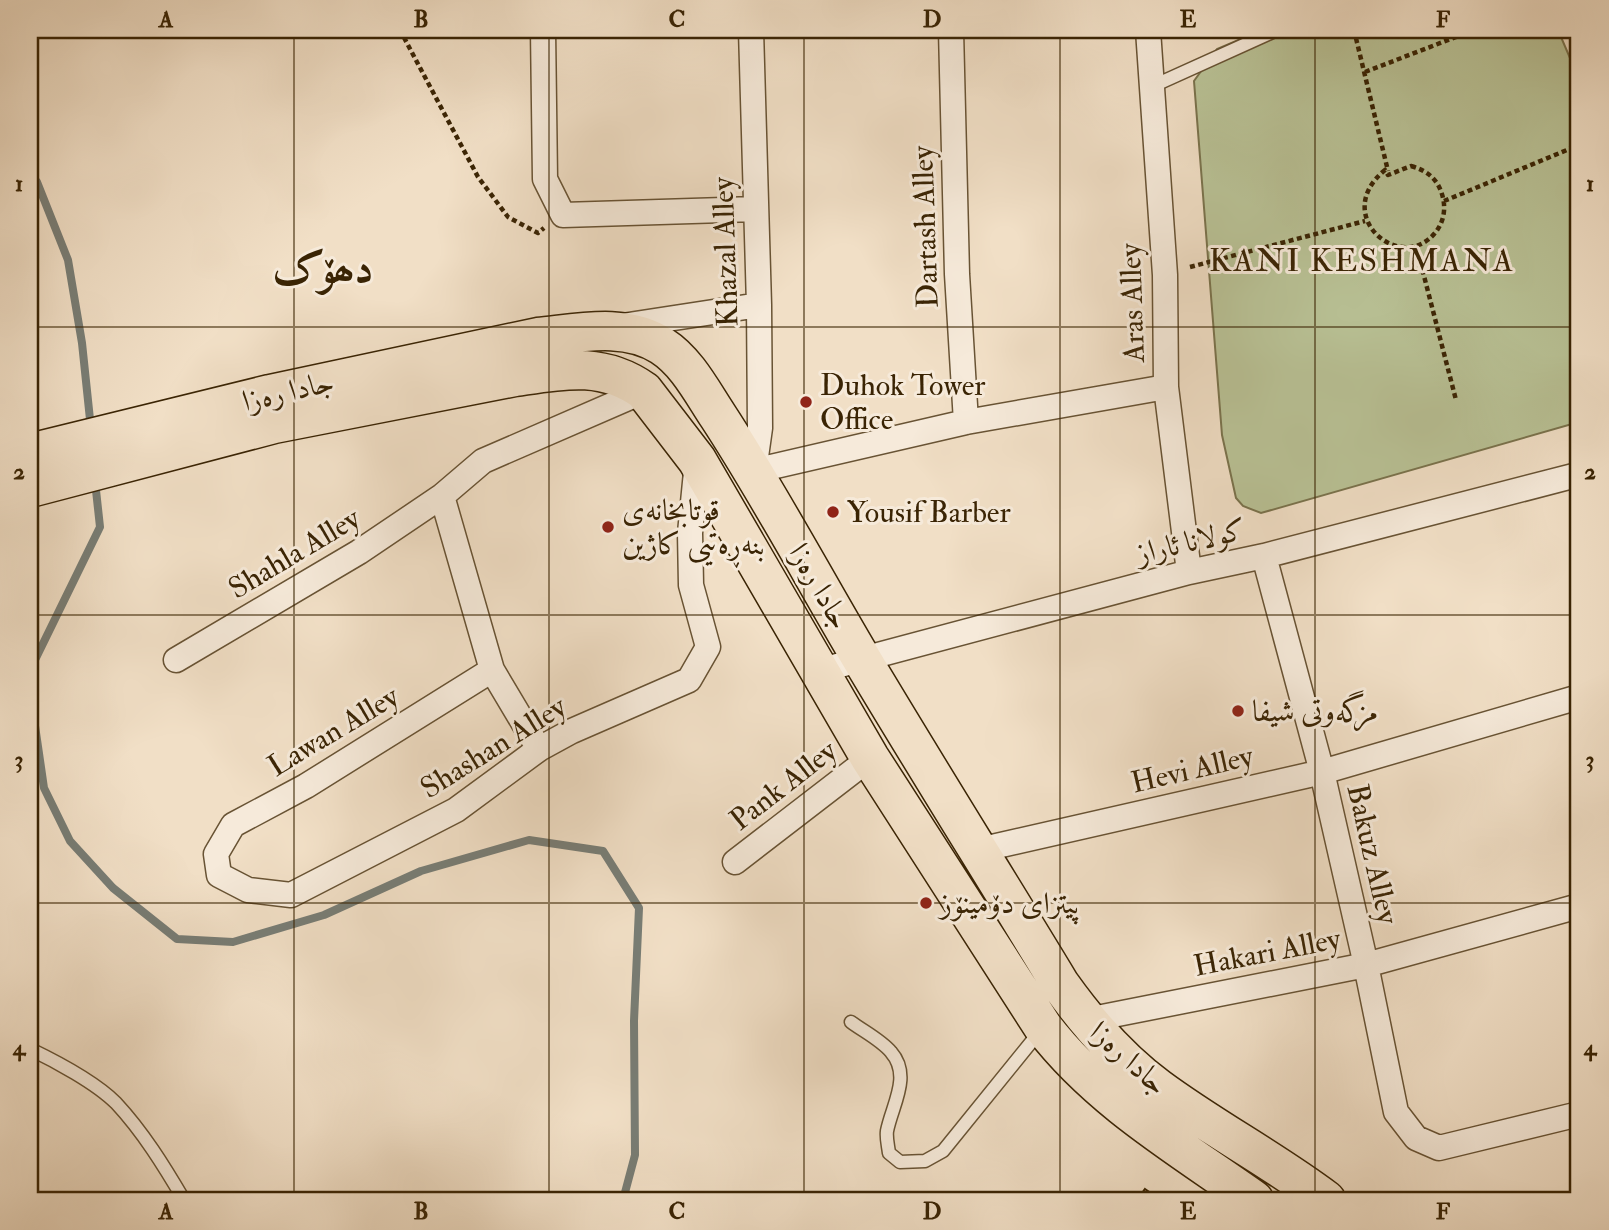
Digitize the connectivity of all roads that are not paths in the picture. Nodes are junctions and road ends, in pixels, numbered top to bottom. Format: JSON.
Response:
{"nodes":[{"id":1,"x":543,"y":30,"type":"edge"},
{"id":2,"x":751,"y":30,"type":"edge"},
{"id":3,"x":951,"y":30,"type":"edge"},
{"id":4,"x":1148,"y":30,"type":"edge"},
{"id":5,"x":1276,"y":30,"type":"edge"},
{"id":6,"x":1574,"y":30,"type":"edge"},
{"id":7,"x":1579,"y":42,"type":"edge"},
{"id":8,"x":1153,"y":86,"type":"junction"},
{"id":9,"x":756,"y":209,"type":"junction"},
{"id":10,"x":760,"y":305,"type":"junction"},
{"id":11,"x":572,"y":333,"type":"junction"},
{"id":12,"x":1166,"y":387,"type":"junction"},
{"id":13,"x":644,"y":391,"type":"junction"},
{"id":14,"x":272,"y":409,"type":"junction"},
{"id":15,"x":966,"y":422,"type":"junction"},
{"id":16,"x":30,"y":453,"type":"edge"},
{"id":17,"x":697,"y":460,"type":"junction"},
{"id":18,"x":754,"y":471,"type":"junction"},
{"id":19,"x":1579,"y":478,"type":"edge"},
{"id":20,"x":30,"y":488,"type":"edge"},
{"id":21,"x":442,"y":496,"type":"junction"},
{"id":22,"x":1264,"y":556,"type":"junction"},
{"id":23,"x":1189,"y":572,"type":"junction"},
{"id":24,"x":861,"y":658,"type":"junction"},
{"id":25,"x":176,"y":660,"type":"dead end"},
{"id":26,"x":492,"y":670,"type":"junction"},
{"id":27,"x":818,"y":671,"type":"junction"},
{"id":28,"x":1579,"y":697,"type":"edge"},
{"id":29,"x":538,"y":750,"type":"junction"},
{"id":30,"x":870,"y":758,"type":"junction"},
{"id":31,"x":1322,"y":772,"type":"junction"},
{"id":32,"x":979,"y":850,"type":"junction"},
{"id":33,"x":216,"y":854,"type":"joint"},
{"id":34,"x":735,"y":862,"type":"dead end"},
{"id":35,"x":1579,"y":906,"type":"edge"},
{"id":36,"x":1366,"y":965,"type":"junction"},
{"id":37,"x":1087,"y":1020,"type":"junction"},
{"id":38,"x":851,"y":1022,"type":"dead end"},
{"id":39,"x":1043,"y":1027,"type":"junction"},
{"id":40,"x":30,"y":1049,"type":"edge"},
{"id":41,"x":1579,"y":1114,"type":"edge"},
{"id":42,"x":184,"y":1200,"type":"edge"},
{"id":43,"x":1254,"y":1200,"type":"edge"},
{"id":44,"x":1326,"y":1200,"type":"edge"}],
"edges":[{"from":1,"to":9,"type":"street"},
{"from":2,"to":9,"type":"street","name":"Khazal Alley"},
{"from":3,"to":15,"type":"street","name":"Dartash Alley"},
{"from":4,"to":8,"type":"street","name":"Aras Alley"},
{"from":5,"to":8,"type":"lane"},
{"from":6,"to":7,"type":"lane"},
{"from":8,"to":12,"type":"street","name":"Aras Alley"},
{"from":9,"to":10,"type":"street","name":"Khazal Alley"},
{"from":10,"to":11,"type":"street"},
{"from":10,"to":18,"type":"street","name":"Khazal Alley"},
{"from":11,"to":14,"type":"main road","name":"جادا ره‌زا"},
{"from":11,"to":18,"type":"main road","name":"جادا ره‌زا"},
{"from":12,"to":15,"type":"street"},
{"from":12,"to":23,"type":"street","name":"Aras Alley"},
{"from":13,"to":14,"type":"main road","name":"جادا ره‌زا"},
{"from":13,"to":17,"type":"main road","name":"جادا ره‌زا"},
{"from":13,"to":21,"type":"street","name":"Shahla Alley"},
{"from":14,"to":16,"type":"main road","name":"جادا ره‌زا"},
{"from":14,"to":20,"type":"main road","name":"جادا ره‌زا"},
{"from":15,"to":18,"type":"street"},
{"from":17,"to":27,"type":"main road","name":"جادا ره‌زا"},
{"from":17,"to":29,"type":"street","name":"Shashan Alley"},
{"from":18,"to":24,"type":"main road","name":"جادا ره‌زا"},
{"from":19,"to":22,"type":"street","name":"کولانا ئاراز"},
{"from":21,"to":25,"type":"street","name":"Shahla Alley"},
{"from":21,"to":26,"type":"street"},
{"from":22,"to":23,"type":"street","name":"کولانا ئاراز"},
{"from":22,"to":31,"type":"street","name":"Bakuz Alley"},
{"from":23,"to":24,"type":"street","name":"کولانا ئاراز"},
{"from":24,"to":27,"type":"street","name":"کولانا ئاراز"},
{"from":24,"to":32,"type":"main road","name":"جادا ره‌زا"},
{"from":26,"to":29,"type":"street"},
{"from":26,"to":33,"type":"street","name":"Lawan Alley"},
{"from":27,"to":30,"type":"main road","name":"جادا ره‌زا"},
{"from":28,"to":31,"type":"street","name":"Hevi Alley"},
{"from":29,"to":33,"type":"street","name":"Shashan Alley"},
{"from":30,"to":34,"type":"street","name":"Pank Alley"},
{"from":30,"to":39,"type":"main road","name":"جادا ره‌زا"},
{"from":31,"to":32,"type":"street","name":"Hevi Alley"},
{"from":31,"to":36,"type":"street","name":"Bakuz Alley"},
{"from":32,"to":37,"type":"main road","name":"جادا ره‌زا"},
{"from":35,"to":36,"type":"street","name":"Hakari Alley"},
{"from":36,"to":37,"type":"street","name":"Hakari Alley"},
{"from":36,"to":41,"type":"street","name":"Bakuz Alley"},
{"from":37,"to":44,"type":"main road","name":"جادا ره‌زا"},
{"from":38,"to":39,"type":"lane"},
{"from":39,"to":43,"type":"main road","name":"جادا ره‌زا"},
{"from":40,"to":42,"type":"lane"}]}
